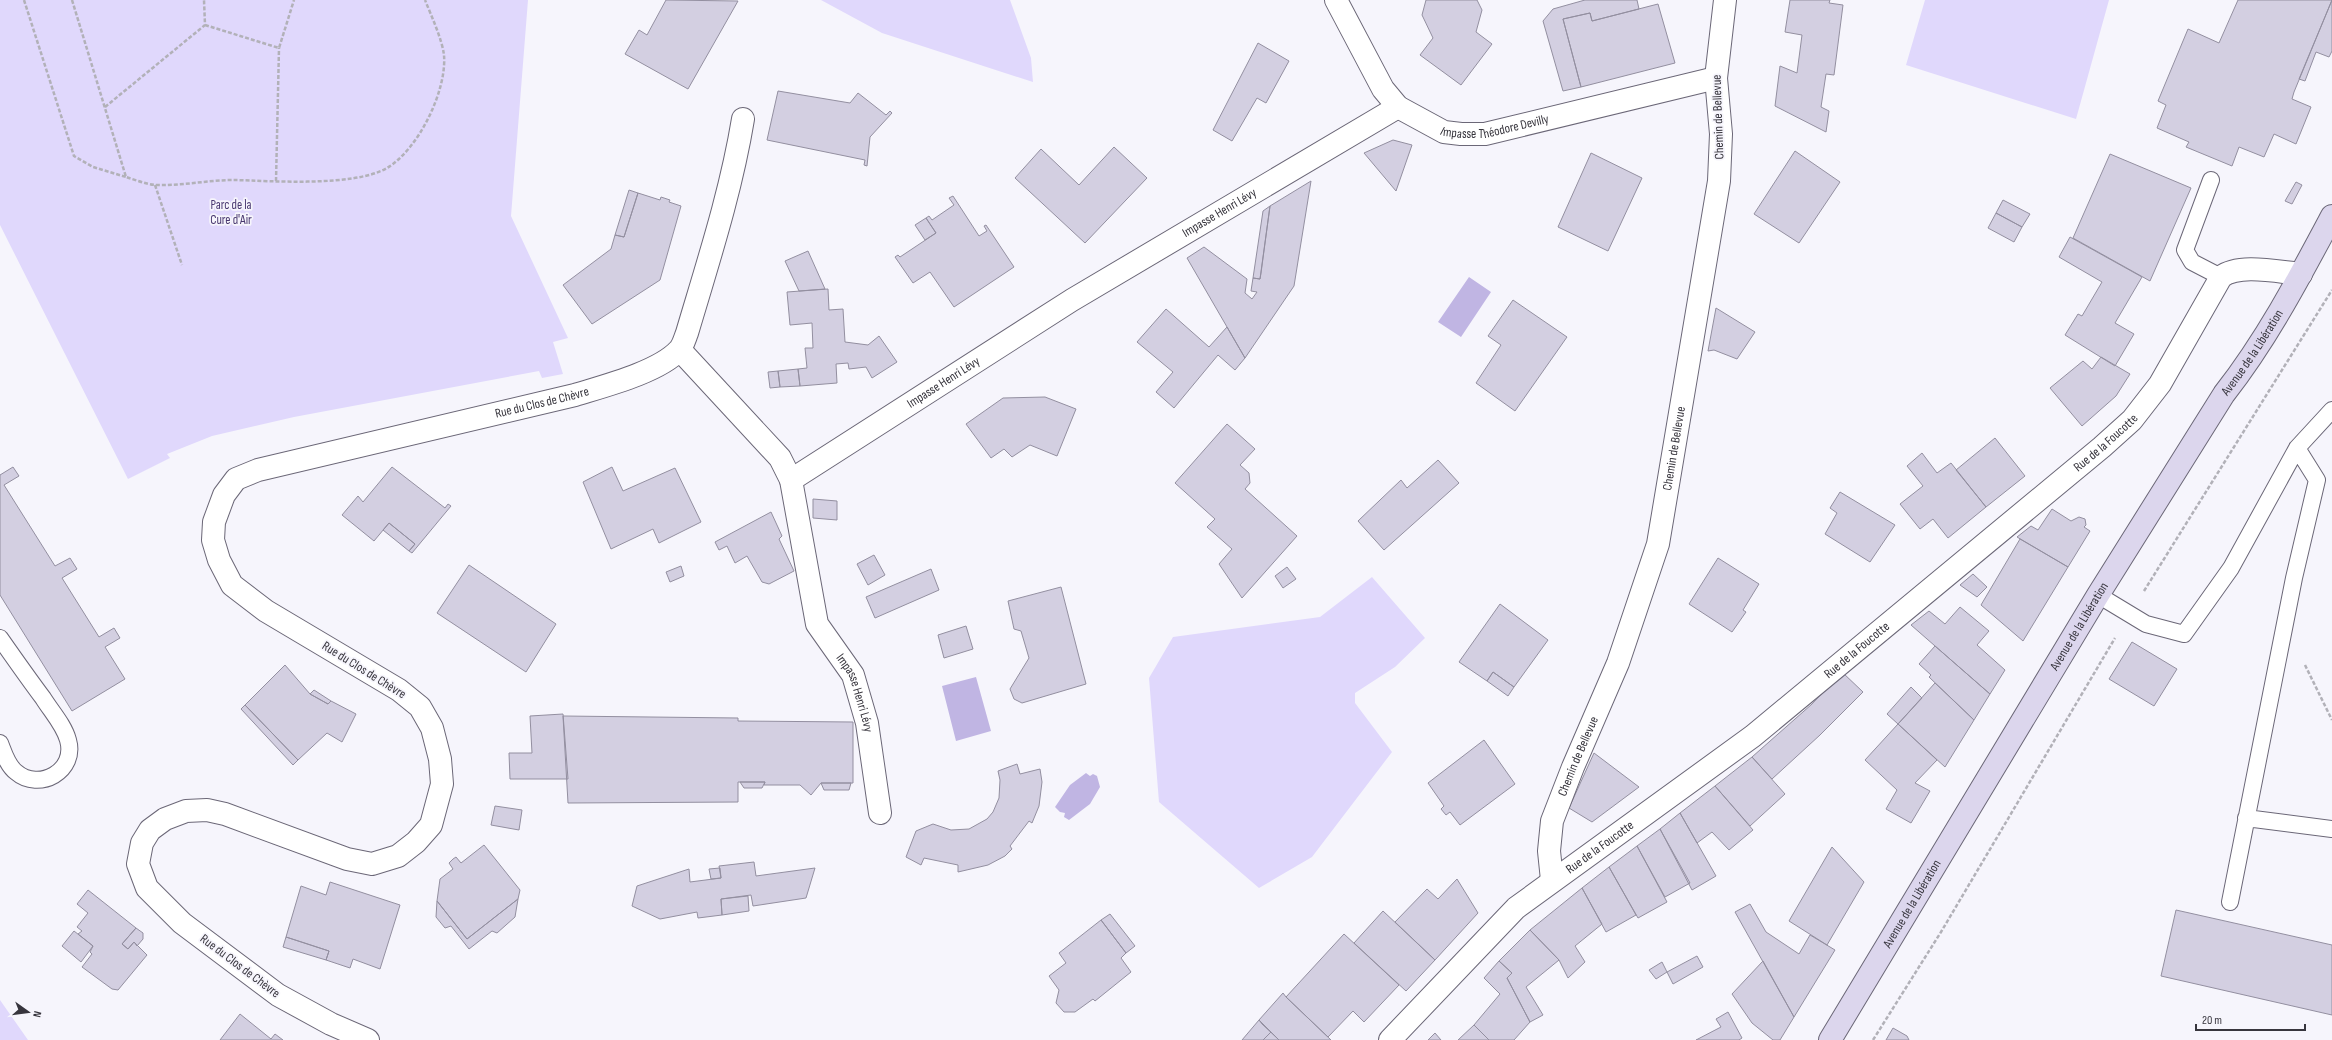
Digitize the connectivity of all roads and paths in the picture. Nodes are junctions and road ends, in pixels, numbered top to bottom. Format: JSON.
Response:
{"nodes":[{"id":1,"x":24,"y":0,"type":"edge"},
{"id":2,"x":72,"y":0,"type":"edge"},
{"id":3,"x":204,"y":0,"type":"edge"},
{"id":4,"x":294,"y":0,"type":"edge"},
{"id":5,"x":425,"y":0,"type":"edge"},
{"id":6,"x":1336,"y":0,"type":"edge"},
{"id":7,"x":1726,"y":0,"type":"edge"},
{"id":8,"x":205,"y":25,"type":"junction"},
{"id":9,"x":279,"y":48,"type":"junction"},
{"id":10,"x":1716,"y":78,"type":"junction"},
{"id":11,"x":1398,"y":107,"type":"junction"},
{"id":12,"x":105,"y":108,"type":"junction"},
{"id":13,"x":743,"y":119,"type":"dead end"},
{"id":14,"x":126,"y":177,"type":"junction"},
{"id":15,"x":2211,"y":180,"type":"dead end"},
{"id":16,"x":276,"y":181,"type":"junction"},
{"id":17,"x":155,"y":185,"type":"junction"},
{"id":18,"x":2332,"y":216,"type":"edge"},
{"id":19,"x":182,"y":265,"type":"dead end"},
{"id":20,"x":2301,"y":274,"type":"junction"},
{"id":21,"x":2221,"y":277,"type":"junction"},
{"id":22,"x":2332,"y":290,"type":"edge"},
{"id":23,"x":680,"y":350,"type":"junction"},
{"id":24,"x":2332,"y":410,"type":"edge"},
{"id":25,"x":2297,"y":448,"type":"junction"},
{"id":26,"x":791,"y":480,"type":"junction"},
{"id":27,"x":2098,"y":595,"type":"junction"},
{"id":28,"x":2129,"y":614,"type":"junction"},
{"id":29,"x":2285,"y":623,"type":"junction"},
{"id":30,"x":0,"y":638,"type":"edge"},
{"id":31,"x":2332,"y":720,"type":"edge"},
{"id":32,"x":0,"y":743,"type":"edge"},
{"id":33,"x":880,"y":813,"type":"dead end"},
{"id":34,"x":2246,"y":818,"type":"junction"},
{"id":35,"x":2332,"y":829,"type":"edge"},
{"id":36,"x":1552,"y":880,"type":"junction"},
{"id":37,"x":2230,"y":902,"type":"dead end"},
{"id":38,"x":368,"y":1040,"type":"edge"},
{"id":39,"x":1390,"y":1040,"type":"edge"},
{"id":40,"x":1830,"y":1040,"type":"edge"},
{"id":41,"x":1873,"y":1040,"type":"edge"}],
"edges":[{"from":1,"to":14,"type":"path"},
{"from":2,"to":12,"type":"path"},
{"from":3,"to":8,"type":"path"},
{"from":4,"to":9,"type":"path"},
{"from":5,"to":16,"type":"path"},
{"from":6,"to":11,"type":"street","name":"Impasse Théodore Devilly"},
{"from":7,"to":10,"type":"street","name":"Chemin de Bellevue"},
{"from":8,"to":9,"type":"path"},
{"from":8,"to":12,"type":"path"},
{"from":9,"to":16,"type":"path"},
{"from":10,"to":11,"type":"street","name":"Impasse Théodore Devilly"},
{"from":10,"to":36,"type":"street","name":"Chemin de Bellevue"},
{"from":11,"to":26,"type":"street","name":"Impasse Henri Lévy"},
{"from":12,"to":14,"type":"path"},
{"from":13,"to":23,"type":"street"},
{"from":14,"to":17,"type":"path"},
{"from":15,"to":21,"type":"lane"},
{"from":16,"to":17,"type":"path"},
{"from":17,"to":19,"type":"path"},
{"from":18,"to":20,"type":"main road","name":"Avenue de la Libération"},
{"from":20,"to":21,"type":"street"},
{"from":20,"to":27,"type":"main road","name":"Avenue de la Libération"},
{"from":21,"to":36,"type":"street","name":"Rue de la Foucotte"},
{"from":22,"to":28,"type":"path"},
{"from":23,"to":26,"type":"street"},
{"from":23,"to":38,"type":"street","name":"Rue du Clos de Chèvre"},
{"from":24,"to":25,"type":"lane"},
{"from":25,"to":28,"type":"lane"},
{"from":25,"to":29,"type":"lane"},
{"from":26,"to":33,"type":"street","name":"Impasse Henri Lévy"},
{"from":27,"to":28,"type":"lane"},
{"from":27,"to":40,"type":"main road","name":"Avenue de la Libération"},
{"from":28,"to":41,"type":"path"},
{"from":29,"to":31,"type":"path"},
{"from":29,"to":34,"type":"lane"},
{"from":30,"to":32,"type":"lane"},
{"from":34,"to":35,"type":"lane"},
{"from":34,"to":37,"type":"lane"},
{"from":36,"to":39,"type":"street","name":"Rue de la Foucotte"}]}
